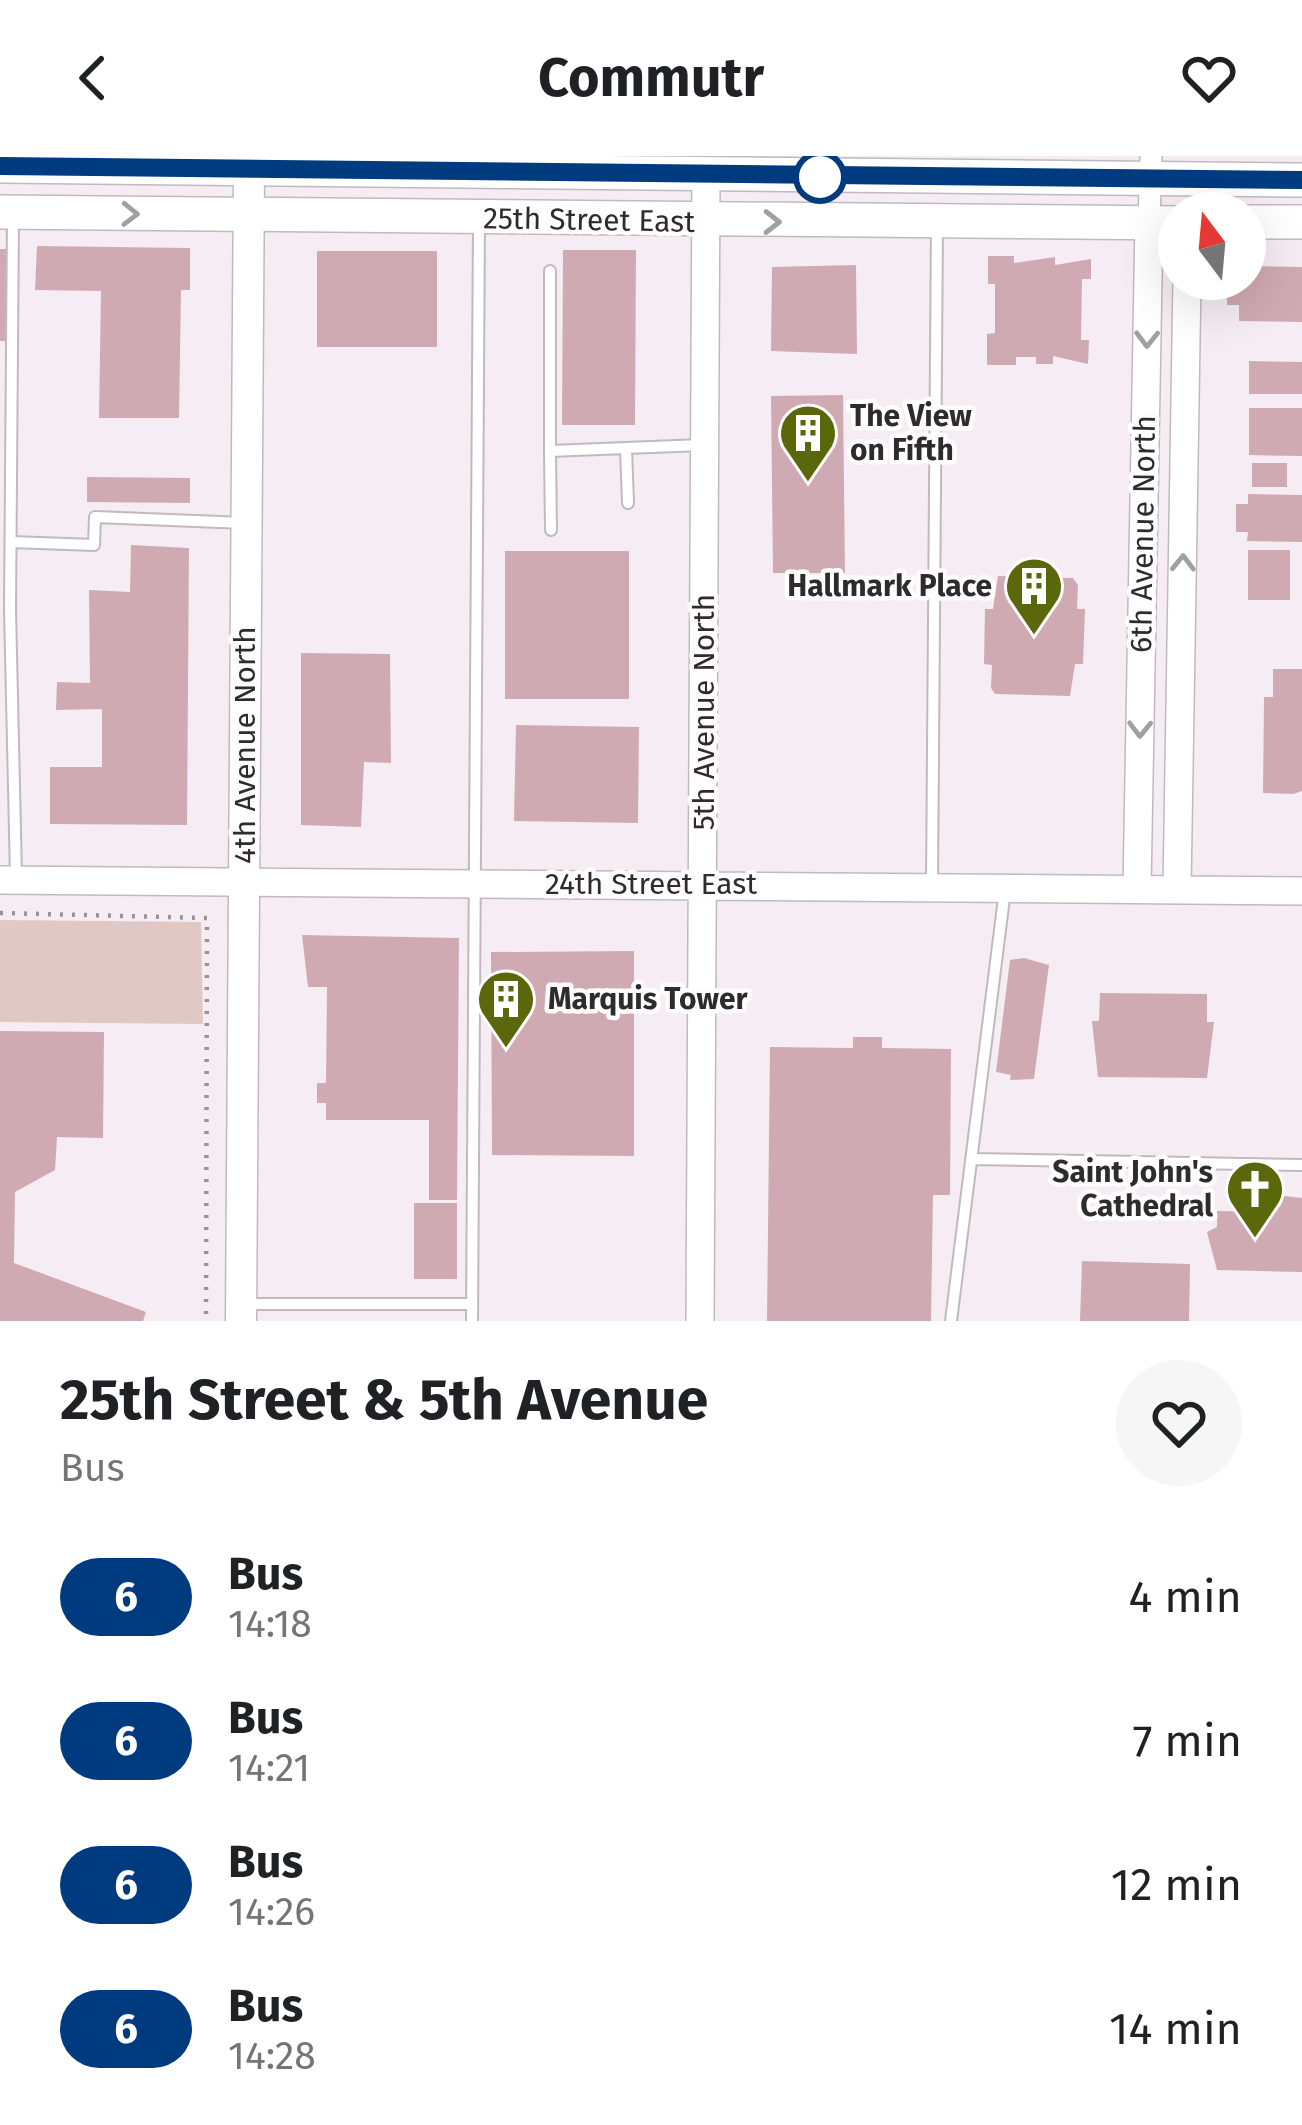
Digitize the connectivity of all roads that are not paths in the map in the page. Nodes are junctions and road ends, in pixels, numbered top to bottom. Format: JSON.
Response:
{"nodes":[{"id":1,"x":166,"y":162,"type":"edge"},
{"id":2,"x":366,"y":163,"type":"edge"},
{"id":3,"x":552,"y":165,"type":"edge"},
{"id":4,"x":0,"y":166,"type":"edge"},
{"id":5,"x":1150,"y":168,"type":"edge"},
{"id":6,"x":249,"y":169,"type":"junction"},
{"id":7,"x":706,"y":175,"type":"junction"},
{"id":8,"x":1302,"y":180,"type":"edge"},
{"id":9,"x":1188,"y":183,"type":"edge"},
{"id":10,"x":1158,"y":199,"type":"edge"},
{"id":11,"x":6,"y":212,"type":"edge"},
{"id":12,"x":249,"y":216,"type":"junction"},
{"id":13,"x":479,"y":218,"type":"junction"},
{"id":14,"x":937,"y":221,"type":"junction"},
{"id":15,"x":706,"y":222,"type":"junction"},
{"id":16,"x":1158,"y":222,"type":"edge"},
{"id":17,"x":1266,"y":222,"type":"edge"},
{"id":18,"x":1302,"y":222,"type":"edge"},
{"id":19,"x":550,"y":271,"type":"dead end"},
{"id":20,"x":1161,"y":300,"type":"edge"},
{"id":21,"x":1187,"y":300,"type":"edge"},
{"id":22,"x":706,"y":445,"type":"junction"},
{"id":23,"x":626,"y":448,"type":"junction"},
{"id":24,"x":550,"y":451,"type":"junction"},
{"id":25,"x":628,"y":503,"type":"dead end"},
{"id":26,"x":247,"y":523,"type":"junction"},
{"id":27,"x":551,"y":530,"type":"dead end"},
{"id":28,"x":11,"y":542,"type":"junction"},
{"id":29,"x":5,"y":609,"type":"edge"},
{"id":30,"x":8,"y":880,"type":"edge"},
{"id":31,"x":244,"y":880,"type":"junction"},
{"id":32,"x":703,"y":883,"type":"junction"},
{"id":33,"x":475,"y":884,"type":"junction"},
{"id":34,"x":932,"y":887,"type":"junction"},
{"id":35,"x":1005,"y":888,"type":"junction"},
{"id":36,"x":1137,"y":889,"type":"junction"},
{"id":37,"x":1177,"y":890,"type":"junction"},
{"id":38,"x":1302,"y":891,"type":"edge"},
{"id":39,"x":973,"y":1159,"type":"junction"},
{"id":40,"x":1302,"y":1165,"type":"edge"},
{"id":41,"x":472,"y":1304,"type":"junction"},
{"id":42,"x":241,"y":1313,"type":"edge"},
{"id":43,"x":472,"y":1321,"type":"edge"},
{"id":44,"x":700,"y":1321,"type":"edge"},
{"id":45,"x":951,"y":1321,"type":"edge"}],
"edges":[{"from":1,"to":4,"type":"main road","name":"25th Street East"},
{"from":1,"to":6,"type":"main road","name":"25th Street East"},
{"from":2,"to":3,"type":"main road","name":"25th Street East"},
{"from":2,"to":6,"type":"main road","name":"25th Street East"},
{"from":3,"to":7,"type":"main road","name":"25th Street East"},
{"from":5,"to":7,"type":"main road","name":"25th Street East"},
{"from":5,"to":9,"type":"main road","name":"25th Street East"},
{"from":5,"to":10,"type":"street","name":"6th Avenue North"},
{"from":6,"to":12,"type":"main road","name":"4th Avenue North"},
{"from":7,"to":15,"type":"street","name":"5th Avenue North"},
{"from":8,"to":9,"type":"main road","name":"25th Street East"},
{"from":11,"to":12,"type":"main road","name":"25th Street East","one_way":true},
{"from":11,"to":28,"type":"lane"},
{"from":12,"to":13,"type":"main road","name":"25th Street East"},
{"from":12,"to":26,"type":"main road","name":"4th Avenue North"},
{"from":13,"to":15,"type":"main road","name":"25th Street East"},
{"from":13,"to":33,"type":"lane"},
{"from":15,"to":14,"type":"main road","name":"25th Street East","one_way":true},
{"from":14,"to":16,"type":"main road","name":"25th Street East"},
{"from":14,"to":34,"type":"lane"},
{"from":15,"to":22,"type":"street","name":"5th Avenue North"},
{"from":17,"to":18,"type":"main road"},
{"from":19,"to":24,"type":"lane"},
{"from":20,"to":36,"type":"street","name":"6th Avenue North","one_way":true},
{"from":37,"to":21,"type":"street","name":"6th Avenue North","one_way":true},
{"from":22,"to":23,"type":"lane"},
{"from":22,"to":32,"type":"street","name":"5th Avenue North"},
{"from":23,"to":24,"type":"lane"},
{"from":23,"to":25,"type":"lane"},
{"from":24,"to":27,"type":"lane"},
{"from":26,"to":28,"type":"lane"},
{"from":26,"to":31,"type":"main road","name":"4th Avenue North"},
{"from":28,"to":29,"type":"lane"},
{"from":29,"to":30,"type":"lane"},
{"from":30,"to":31,"type":"street","name":"24th Street East"},
{"from":31,"to":33,"type":"street","name":"24th Street East"},
{"from":31,"to":42,"type":"main road","name":"4th Avenue North"},
{"from":32,"to":33,"type":"street","name":"24th Street East"},
{"from":32,"to":34,"type":"street","name":"24th Street East"},
{"from":32,"to":44,"type":"street","name":"5th Avenue North"},
{"from":33,"to":41,"type":"lane"},
{"from":34,"to":35,"type":"street","name":"24th Street East"},
{"from":35,"to":36,"type":"street","name":"24th Street East"},
{"from":35,"to":39,"type":"lane"},
{"from":36,"to":37,"type":"street","name":"24th Street East"},
{"from":37,"to":38,"type":"street","name":"24th Street East"},
{"from":39,"to":40,"type":"lane"},
{"from":39,"to":45,"type":"lane"},
{"from":41,"to":42,"type":"lane"},
{"from":41,"to":43,"type":"lane"}]}
